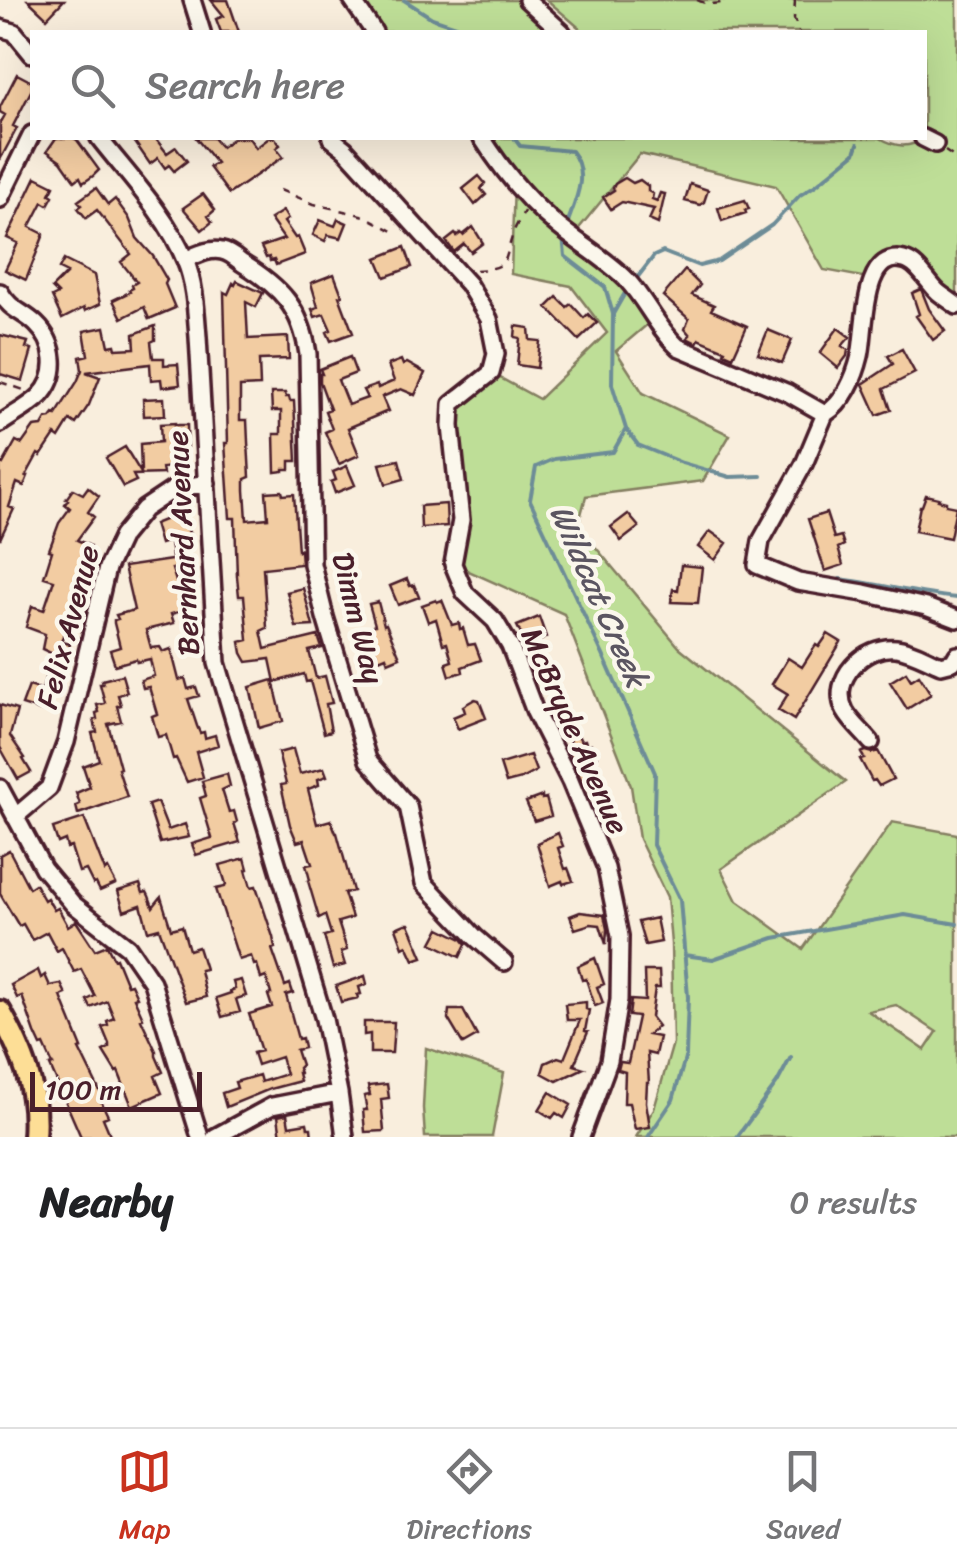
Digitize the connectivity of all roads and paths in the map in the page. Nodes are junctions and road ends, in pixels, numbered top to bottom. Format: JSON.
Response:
{"nodes":[{"id":1,"x":192,"y":0,"type":"edge"},
{"id":2,"x":352,"y":0,"type":"edge"},
{"id":3,"x":528,"y":0,"type":"edge"},
{"id":4,"x":697,"y":0,"type":"edge"},
{"id":5,"x":729,"y":0,"type":"edge"},
{"id":6,"x":795,"y":0,"type":"edge"},
{"id":7,"x":0,"y":28,"type":"edge"},
{"id":8,"x":201,"y":30,"type":"edge"},
{"id":9,"x":373,"y":30,"type":"edge"},
{"id":10,"x":560,"y":30,"type":"edge"},
{"id":11,"x":798,"y":30,"type":"edge"},
{"id":12,"x":30,"y":52,"type":"edge"},
{"id":13,"x":30,"y":138,"type":"edge"},
{"id":14,"x":101,"y":140,"type":"edge"},
{"id":15,"x":334,"y":140,"type":"edge"},
{"id":16,"x":484,"y":140,"type":"edge"},
{"id":17,"x":280,"y":190,"type":"dead end"},
{"id":18,"x":524,"y":193,"type":"junction"},
{"id":19,"x":0,"y":199,"type":"edge"},
{"id":20,"x":404,"y":213,"type":"junction"},
{"id":21,"x":185,"y":260,"type":"junction"},
{"id":22,"x":463,"y":278,"type":"junction"},
{"id":23,"x":0,"y":292,"type":"edge"},
{"id":24,"x":957,"y":306,"type":"edge"},
{"id":25,"x":0,"y":382,"type":"edge"},
{"id":26,"x":41,"y":395,"type":"junction"},
{"id":27,"x":825,"y":414,"type":"junction"},
{"id":28,"x":0,"y":424,"type":"edge"},
{"id":29,"x":207,"y":483,"type":"junction"},
{"id":30,"x":957,"y":618,"type":"edge"},
{"id":31,"x":957,"y":655,"type":"edge"},
{"id":32,"x":871,"y":742,"type":"dead end"},
{"id":33,"x":0,"y":788,"type":"edge"},
{"id":34,"x":15,"y":817,"type":"junction"},
{"id":35,"x":504,"y":962,"type":"dead end"},
{"id":36,"x":0,"y":1012,"type":"edge"},
{"id":37,"x":340,"y":1093,"type":"junction"},
{"id":38,"x":34,"y":1137,"type":"edge"},
{"id":39,"x":200,"y":1137,"type":"edge"},
{"id":40,"x":215,"y":1137,"type":"edge"},
{"id":41,"x":345,"y":1137,"type":"edge"},
{"id":42,"x":580,"y":1137,"type":"edge"}],
"edges":[{"from":1,"to":8,"type":"street"},
{"from":2,"to":9,"type":"street"},
{"from":3,"to":10,"type":"street"},
{"from":4,"to":5,"type":"path"},
{"from":6,"to":11,"type":"path"},
{"from":7,"to":12,"type":"street"},
{"from":13,"to":19,"type":"street"},
{"from":14,"to":21,"type":"street","name":"Bernhard Avenue"},
{"from":15,"to":20,"type":"street","name":"McBryde Avenue"},
{"from":16,"to":18,"type":"street"},
{"from":17,"to":20,"type":"path"},
{"from":18,"to":22,"type":"path"},
{"from":18,"to":27,"type":"street"},
{"from":20,"to":22,"type":"street","name":"McBryde Avenue"},
{"from":21,"to":29,"type":"street","name":"Bernhard Avenue"},
{"from":21,"to":35,"type":"street","name":"Dimm Way"},
{"from":22,"to":42,"type":"street","name":"McBryde Avenue"},
{"from":23,"to":26,"type":"street"},
{"from":24,"to":27,"type":"street"},
{"from":25,"to":26,"type":"path"},
{"from":26,"to":28,"type":"street"},
{"from":27,"to":30,"type":"street"},
{"from":29,"to":34,"type":"street","name":"Felix Avenue"},
{"from":29,"to":37,"type":"street","name":"Bernhard Avenue"},
{"from":31,"to":32,"type":"street"},
{"from":33,"to":34,"type":"street"},
{"from":34,"to":39,"type":"street"},
{"from":36,"to":38,"type":"main road"},
{"from":37,"to":40,"type":"street"},
{"from":37,"to":41,"type":"street","name":"Bernhard Avenue"}]}
